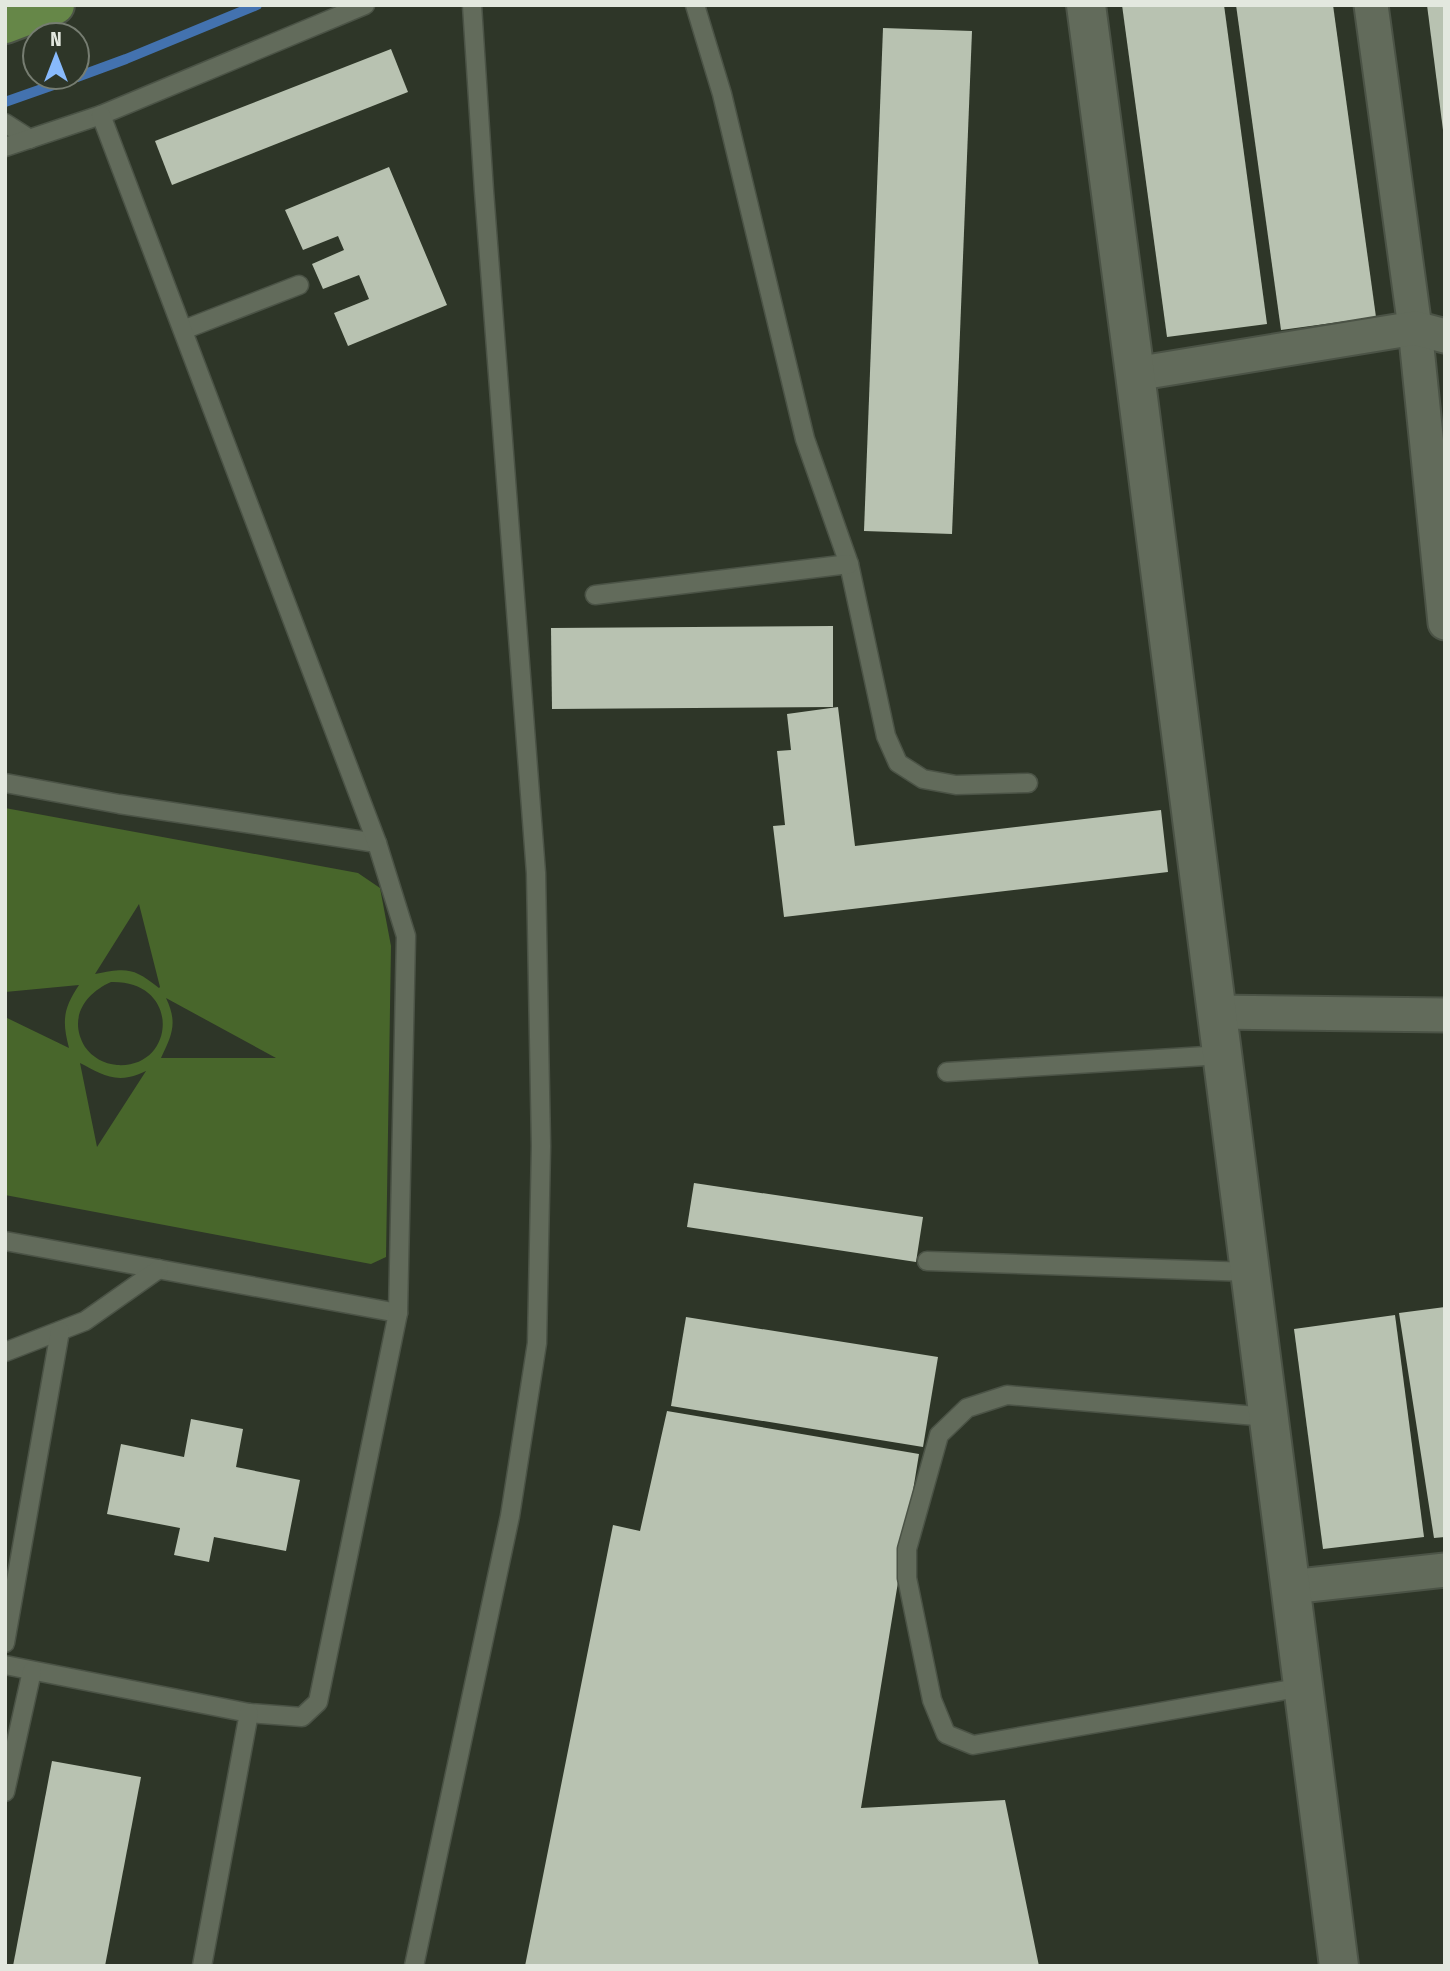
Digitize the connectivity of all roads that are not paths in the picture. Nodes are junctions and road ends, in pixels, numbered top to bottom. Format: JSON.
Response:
{"nodes":[{"id":1,"x":365,"y":5,"type":"edge"},
{"id":2,"x":472,"y":5,"type":"edge"},
{"id":3,"x":695,"y":5,"type":"edge"},
{"id":4,"x":1086,"y":5,"type":"edge"},
{"id":5,"x":1371,"y":5,"type":"edge"},
{"id":6,"x":101,"y":115,"type":"junction"},
{"id":7,"x":5,"y":124,"type":"edge"},
{"id":8,"x":30,"y":139,"type":"junction"},
{"id":9,"x":5,"y":147,"type":"edge"},
{"id":10,"x":299,"y":285,"type":"dead end"},
{"id":11,"x":183,"y":330,"type":"junction"},
{"id":12,"x":1430,"y":332,"type":"edge"},
{"id":13,"x":1135,"y":374,"type":"junction"},
{"id":14,"x":849,"y":564,"type":"junction"},
{"id":15,"x":594,"y":595,"type":"dead end"},
{"id":16,"x":1445,"y":623,"type":"edge"},
{"id":17,"x":5,"y":783,"type":"edge"},
{"id":18,"x":1028,"y":783,"type":"dead end"},
{"id":19,"x":377,"y":843,"type":"junction"},
{"id":20,"x":1216,"y":1012,"type":"junction"},
{"id":21,"x":1445,"y":1016,"type":"edge"},
{"id":22,"x":1222,"y":1055,"type":"junction"},
{"id":23,"x":947,"y":1072,"type":"dead end"},
{"id":24,"x":5,"y":1241,"type":"edge"},
{"id":25,"x":927,"y":1261,"type":"dead end"},
{"id":26,"x":159,"y":1269,"type":"junction"},
{"id":27,"x":1250,"y":1272,"type":"junction"},
{"id":28,"x":398,"y":1313,"type":"junction"},
{"id":29,"x":60,"y":1331,"type":"junction"},
{"id":30,"x":5,"y":1352,"type":"edge"},
{"id":31,"x":1268,"y":1417,"type":"junction"},
{"id":32,"x":1445,"y":1570,"type":"edge"},
{"id":33,"x":1290,"y":1587,"type":"junction"},
{"id":34,"x":5,"y":1643,"type":"edge"},
{"id":35,"x":5,"y":1665,"type":"edge"},
{"id":36,"x":32,"y":1671,"type":"junction"},
{"id":37,"x":1303,"y":1687,"type":"junction"},
{"id":38,"x":249,"y":1713,"type":"junction"},
{"id":39,"x":5,"y":1792,"type":"edge"},
{"id":40,"x":202,"y":1966,"type":"edge"},
{"id":41,"x":414,"y":1966,"type":"edge"},
{"id":42,"x":1339,"y":1966,"type":"edge"}],
"edges":[{"from":1,"to":6,"type":"lane"},
{"from":2,"to":41,"type":"lane"},
{"from":3,"to":14,"type":"lane"},
{"from":4,"to":13,"type":"street"},
{"from":5,"to":12,"type":"street"},
{"from":6,"to":8,"type":"lane"},
{"from":6,"to":11,"type":"lane"},
{"from":7,"to":8,"type":"lane"},
{"from":8,"to":9,"type":"lane"},
{"from":10,"to":11,"type":"lane"},
{"from":11,"to":19,"type":"lane"},
{"from":12,"to":13,"type":"street"},
{"from":12,"to":16,"type":"street"},
{"from":13,"to":20,"type":"street"},
{"from":14,"to":15,"type":"lane"},
{"from":14,"to":18,"type":"lane"},
{"from":17,"to":19,"type":"lane"},
{"from":19,"to":28,"type":"lane"},
{"from":20,"to":21,"type":"street"},
{"from":20,"to":22,"type":"street"},
{"from":22,"to":23,"type":"lane"},
{"from":22,"to":27,"type":"street"},
{"from":24,"to":26,"type":"lane"},
{"from":25,"to":27,"type":"lane"},
{"from":26,"to":28,"type":"lane"},
{"from":26,"to":29,"type":"lane"},
{"from":27,"to":31,"type":"street"},
{"from":28,"to":38,"type":"lane"},
{"from":29,"to":30,"type":"lane"},
{"from":29,"to":34,"type":"lane"},
{"from":31,"to":33,"type":"street"},
{"from":31,"to":37,"type":"lane"},
{"from":32,"to":33,"type":"street"},
{"from":33,"to":37,"type":"street"},
{"from":35,"to":36,"type":"lane"},
{"from":36,"to":38,"type":"lane"},
{"from":36,"to":39,"type":"lane"},
{"from":37,"to":42,"type":"street"},
{"from":38,"to":40,"type":"lane"}]}
